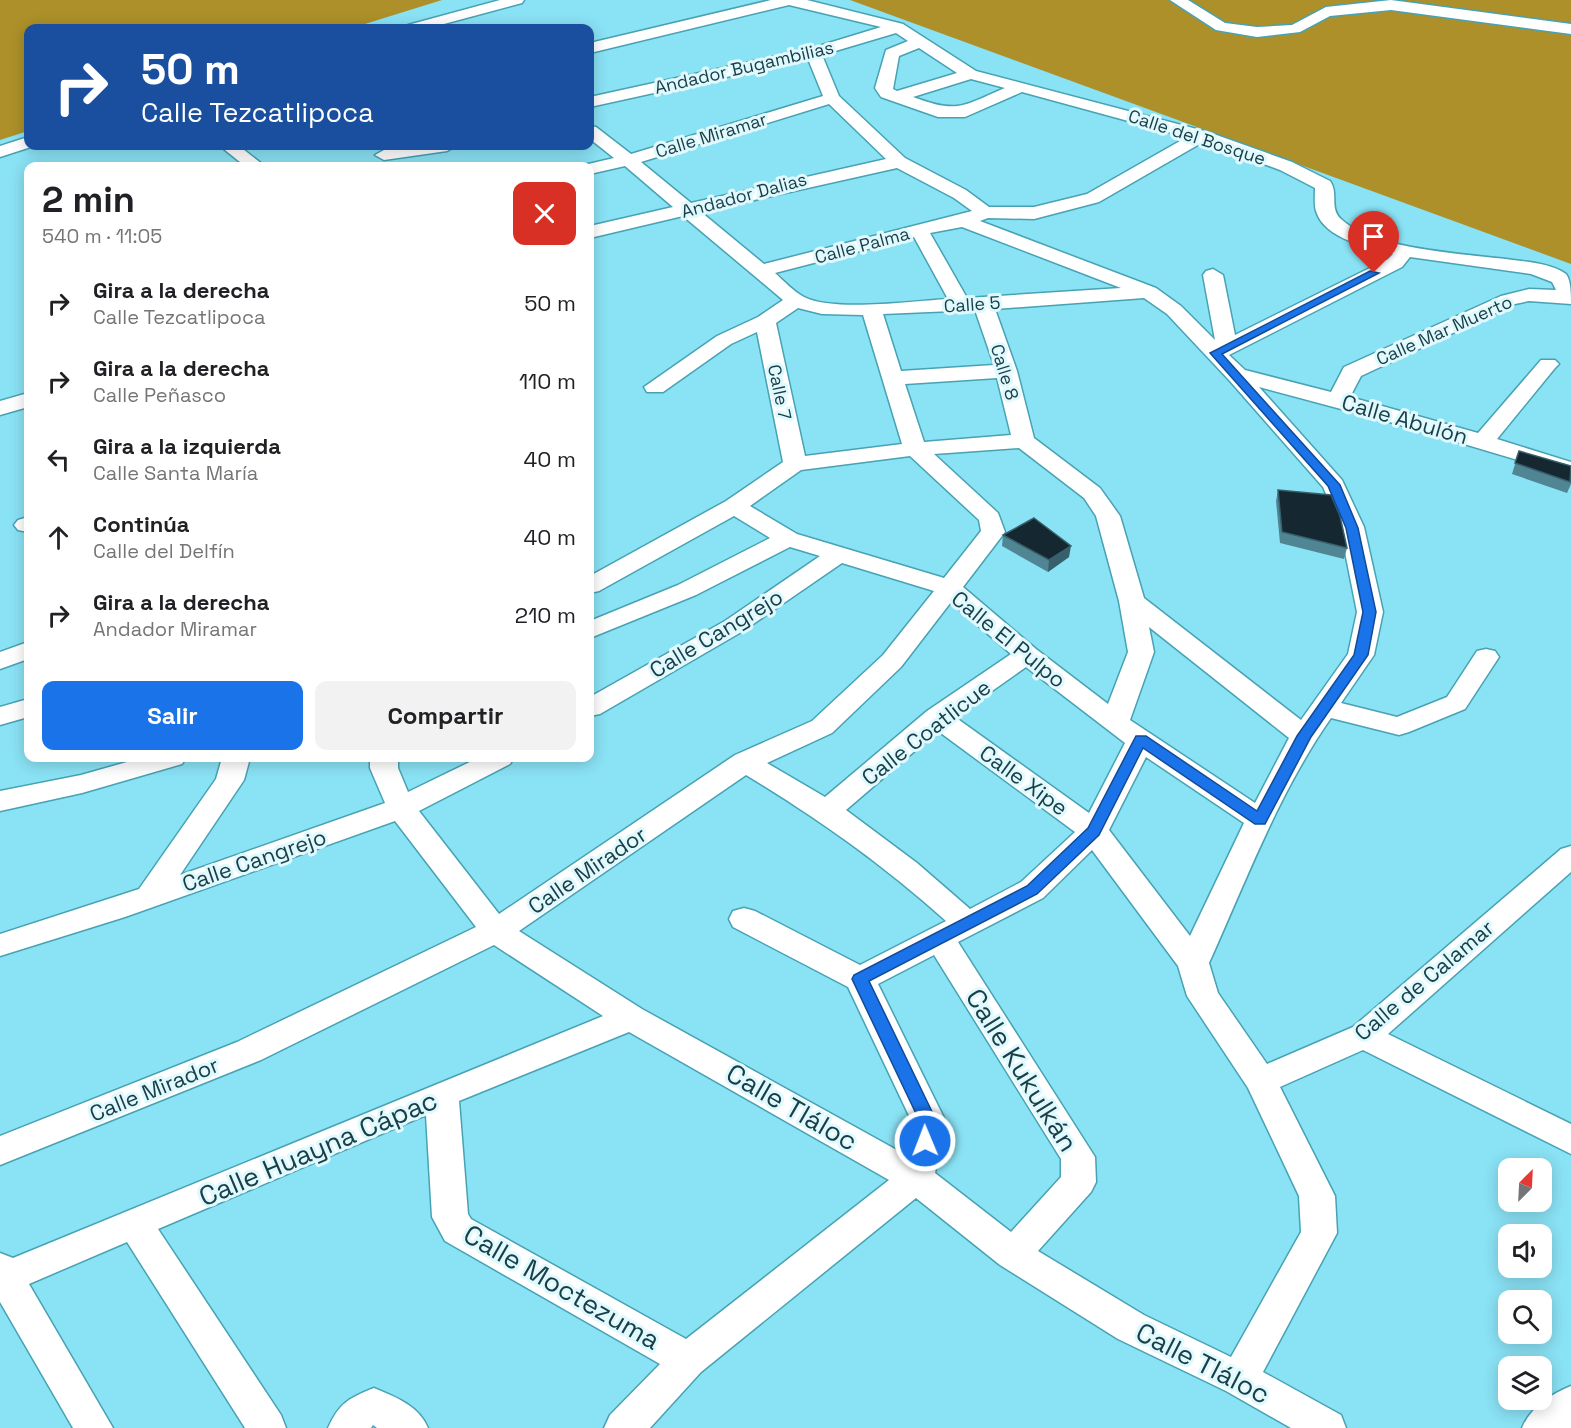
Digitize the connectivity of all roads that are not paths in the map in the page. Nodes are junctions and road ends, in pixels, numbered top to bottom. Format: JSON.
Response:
{"nodes":[{"id":1,"x":517,"y":0,"type":"edge"},
{"id":2,"x":789,"y":0,"type":"edge"},
{"id":3,"x":1178,"y":0,"type":"edge"},
{"id":4,"x":448,"y":24,"type":"edge"},
{"id":5,"x":898,"y":27,"type":"junction"},
{"id":6,"x":1571,"y":30,"type":"edge"},
{"id":7,"x":921,"y":41,"type":"junction"},
{"id":8,"x":594,"y":47,"type":"edge"},
{"id":9,"x":813,"y":53,"type":"junction"},
{"id":10,"x":970,"y":74,"type":"junction"},
{"id":11,"x":1021,"y":87,"type":"junction"},
{"id":12,"x":832,"y":98,"type":"junction"},
{"id":13,"x":896,"y":98,"type":"junction"},
{"id":14,"x":594,"y":101,"type":"edge"},
{"id":15,"x":594,"y":134,"type":"edge"},
{"id":16,"x":1202,"y":136,"type":"junction"},
{"id":17,"x":24,"y":143,"type":"edge"},
{"id":18,"x":234,"y":150,"type":"edge"},
{"id":19,"x":420,"y":150,"type":"edge"},
{"id":20,"x":0,"y":152,"type":"edge"},
{"id":21,"x":380,"y":156,"type":"edge"},
{"id":22,"x":628,"y":160,"type":"junction"},
{"id":23,"x":250,"y":162,"type":"edge"},
{"id":24,"x":899,"y":162,"type":"junction"},
{"id":25,"x":594,"y":168,"type":"edge"},
{"id":26,"x":687,"y":211,"type":"junction"},
{"id":27,"x":976,"y":216,"type":"junction"},
{"id":28,"x":919,"y":230,"type":"junction"},
{"id":29,"x":594,"y":231,"type":"edge"},
{"id":30,"x":1405,"y":250,"type":"junction"},
{"id":31,"x":760,"y":271,"type":"junction"},
{"id":32,"x":1213,"y":275,"type":"dead end"},
{"id":33,"x":1149,"y":292,"type":"junction"},
{"id":34,"x":1570,"y":298,"type":"edge"},
{"id":35,"x":796,"y":301,"type":"junction"},
{"id":36,"x":972,"y":304,"type":"junction"},
{"id":37,"x":871,"y":309,"type":"junction"},
{"id":38,"x":765,"y":321,"type":"junction"},
{"id":39,"x":1221,"y":351,"type":"junction"},
{"id":40,"x":1548,"y":363,"type":"dead end"},
{"id":41,"x":1006,"y":371,"type":"junction"},
{"id":42,"x":1237,"y":375,"type":"junction"},
{"id":43,"x":894,"y":378,"type":"junction"},
{"id":44,"x":655,"y":387,"type":"dead end"},
{"id":45,"x":1338,"y":400,"type":"junction"},
{"id":46,"x":24,"y":401,"type":"edge"},
{"id":47,"x":0,"y":408,"type":"edge"},
{"id":48,"x":1024,"y":441,"type":"junction"},
{"id":49,"x":1483,"y":441,"type":"junction"},
{"id":50,"x":915,"y":448,"type":"junction"},
{"id":51,"x":795,"y":464,"type":"junction"},
{"id":52,"x":1571,"y":469,"type":"edge"},
{"id":53,"x":734,"y":506,"type":"junction"},
{"id":54,"x":788,"y":538,"type":"junction"},
{"id":55,"x":841,"y":553,"type":"junction"},
{"id":56,"x":594,"y":584,"type":"edge"},
{"id":57,"x":950,"y":588,"type":"junction"},
{"id":58,"x":1132,"y":601,"type":"junction"},
{"id":59,"x":594,"y":628,"type":"edge"},
{"id":60,"x":24,"y":652,"type":"edge"},
{"id":61,"x":1027,"y":655,"type":"junction"},
{"id":62,"x":1486,"y":657,"type":"dead end"},
{"id":63,"x":0,"y":661,"type":"edge"},
{"id":64,"x":594,"y":706,"type":"edge"},
{"id":65,"x":1323,"y":707,"type":"junction"},
{"id":66,"x":24,"y":709,"type":"edge"},
{"id":67,"x":0,"y":716,"type":"edge"},
{"id":68,"x":937,"y":717,"type":"junction"},
{"id":69,"x":1115,"y":723,"type":"junction"},
{"id":70,"x":1304,"y":736,"type":"junction"},
{"id":71,"x":1141,"y":740,"type":"junction"},
{"id":72,"x":158,"y":762,"type":"edge"},
{"id":73,"x":235,"y":762,"type":"edge"},
{"id":74,"x":384,"y":762,"type":"edge"},
{"id":75,"x":492,"y":762,"type":"edge"},
{"id":76,"x":745,"y":762,"type":"junction"},
{"id":77,"x":0,"y":801,"type":"edge"},
{"id":78,"x":401,"y":808,"type":"junction"},
{"id":79,"x":827,"y":811,"type":"junction"},
{"id":80,"x":1260,"y":820,"type":"junction"},
{"id":81,"x":1094,"y":831,"type":"junction"},
{"id":82,"x":1571,"y":856,"type":"edge"},
{"id":83,"x":149,"y":897,"type":"junction"},
{"id":84,"x":744,"y":919,"type":"dead end"},
{"id":85,"x":496,"y":931,"type":"junction"},
{"id":86,"x":953,"y":931,"type":"junction"},
{"id":87,"x":0,"y":945,"type":"edge"},
{"id":88,"x":1194,"y":963,"type":"junction"},
{"id":89,"x":860,"y":979,"type":"junction"},
{"id":90,"x":631,"y":1018,"type":"junction"},
{"id":91,"x":1364,"y":1036,"type":"junction"},
{"id":92,"x":1261,"y":1081,"type":"junction"},
{"id":93,"x":442,"y":1096,"type":"junction"},
{"id":94,"x":1571,"y":1140,"type":"edge"},
{"id":95,"x":0,"y":1151,"type":"edge"},
{"id":96,"x":916,"y":1178,"type":"junction"},
{"id":97,"x":135,"y":1225,"type":"junction"},
{"id":98,"x":1013,"y":1254,"type":"junction"},
{"id":99,"x":3,"y":1273,"type":"edge"},
{"id":100,"x":688,"y":1360,"type":"junction"},
{"id":101,"x":1239,"y":1379,"type":"junction"},
{"id":102,"x":1571,"y":1404,"type":"edge"},
{"id":103,"x":397,"y":1419,"type":"edge"},
{"id":104,"x":94,"y":1428,"type":"edge"},
{"id":105,"x":267,"y":1428,"type":"edge"},
{"id":106,"x":347,"y":1428,"type":"edge"},
{"id":107,"x":624,"y":1428,"type":"edge"},
{"id":108,"x":1327,"y":1428,"type":"edge"},
{"id":109,"x":1541,"y":1428,"type":"edge"}],
"edges":[{"from":1,"to":4,"type":"street"},
{"from":2,"to":5,"type":"street","name":"Calle del Bosque"},
{"from":2,"to":8,"type":"street"},
{"from":3,"to":6,"type":"street"},
{"from":5,"to":7,"type":"street","name":"Calle del Bosque"},
{"from":5,"to":9,"type":"street","name":"Andador Bugambilias"},
{"from":7,"to":10,"type":"street","name":"Calle del Bosque"},
{"from":7,"to":13,"type":"street"},
{"from":9,"to":12,"type":"street"},
{"from":9,"to":14,"type":"street","name":"Andador Bugambilias"},
{"from":10,"to":11,"type":"street","name":"Calle del Bosque"},
{"from":10,"to":13,"type":"street"},
{"from":11,"to":13,"type":"street"},
{"from":11,"to":16,"type":"street","name":"Calle del Bosque"},
{"from":12,"to":22,"type":"street","name":"Calle Miramar"},
{"from":12,"to":24,"type":"street"},
{"from":15,"to":22,"type":"street"},
{"from":16,"to":27,"type":"street","name":"Calle Palma"},
{"from":16,"to":30,"type":"street","name":"Calle del Bosque"},
{"from":17,"to":20,"type":"street"},
{"from":18,"to":23,"type":"street"},
{"from":19,"to":21,"type":"street"},
{"from":22,"to":25,"type":"street","name":"Calle Miramar"},
{"from":22,"to":26,"type":"street"},
{"from":24,"to":26,"type":"street","name":"Andador Dalias"},
{"from":24,"to":27,"type":"street"},
{"from":26,"to":29,"type":"street","name":"Andador Dalias"},
{"from":26,"to":31,"type":"street"},
{"from":27,"to":28,"type":"street","name":"Calle Palma"},
{"from":27,"to":33,"type":"street"},
{"from":28,"to":31,"type":"street","name":"Calle Palma"},
{"from":28,"to":36,"type":"street","name":"Calle 8"},
{"from":30,"to":34,"type":"street","name":"Calle del Bosque"},
{"from":30,"to":39,"type":"street"},
{"from":31,"to":35,"type":"street"},
{"from":32,"to":39,"type":"street"},
{"from":33,"to":36,"type":"street","name":"Calle 5"},
{"from":33,"to":39,"type":"street"},
{"from":34,"to":45,"type":"street","name":"Calle Mar Muerto"},
{"from":35,"to":37,"type":"street","name":"Calle 5"},
{"from":35,"to":38,"type":"street"},
{"from":36,"to":37,"type":"street","name":"Calle 5"},
{"from":36,"to":41,"type":"street","name":"Calle 8"},
{"from":37,"to":43,"type":"street"},
{"from":38,"to":44,"type":"street"},
{"from":38,"to":51,"type":"street","name":"Calle 7"},
{"from":39,"to":42,"type":"street"},
{"from":40,"to":49,"type":"street"},
{"from":41,"to":43,"type":"street"},
{"from":41,"to":48,"type":"street","name":"Calle 8"},
{"from":42,"to":45,"type":"street","name":"Calle Abulón"},
{"from":42,"to":65,"type":"street"},
{"from":43,"to":50,"type":"street"},
{"from":45,"to":49,"type":"street","name":"Calle Abulón"},
{"from":46,"to":47,"type":"street"},
{"from":48,"to":50,"type":"street"},
{"from":48,"to":58,"type":"street"},
{"from":49,"to":52,"type":"street","name":"Calle Abulón"},
{"from":50,"to":51,"type":"street"},
{"from":50,"to":57,"type":"street","name":"Calle Mirador"},
{"from":51,"to":53,"type":"street"},
{"from":53,"to":54,"type":"street","name":"Calle El Pulpo"},
{"from":53,"to":56,"type":"street"},
{"from":54,"to":55,"type":"street","name":"Calle El Pulpo"},
{"from":54,"to":59,"type":"street"},
{"from":55,"to":57,"type":"street","name":"Calle El Pulpo"},
{"from":55,"to":64,"type":"street","name":"Calle Cangrejo"},
{"from":57,"to":61,"type":"street","name":"Calle El Pulpo"},
{"from":57,"to":76,"type":"street","name":"Calle Mirador"},
{"from":58,"to":69,"type":"street"},
{"from":58,"to":70,"type":"street"},
{"from":60,"to":63,"type":"street"},
{"from":61,"to":68,"type":"street","name":"Calle Coatlicue"},
{"from":61,"to":69,"type":"street","name":"Calle El Pulpo"},
{"from":62,"to":65,"type":"street"},
{"from":65,"to":70,"type":"street"},
{"from":66,"to":67,"type":"street"},
{"from":68,"to":79,"type":"street","name":"Calle Coatlicue"},
{"from":68,"to":81,"type":"street","name":"Calle Xipe"},
{"from":69,"to":71,"type":"street","name":"Calle El Pulpo"},
{"from":70,"to":80,"type":"street"},
{"from":71,"to":80,"type":"street","name":"Calle El Pulpo"},
{"from":71,"to":81,"type":"street"},
{"from":72,"to":77,"type":"street"},
{"from":73,"to":83,"type":"street"},
{"from":74,"to":78,"type":"street","name":"Calle Tláloc"},
{"from":75,"to":78,"type":"street","name":"Calle Cangrejo"},
{"from":76,"to":79,"type":"street","name":"Calle Kukulkán"},
{"from":76,"to":85,"type":"street","name":"Calle Mirador"},
{"from":78,"to":83,"type":"street","name":"Calle Cangrejo"},
{"from":78,"to":85,"type":"street","name":"Calle Tláloc"},
{"from":79,"to":86,"type":"street","name":"Calle Kukulkán"},
{"from":80,"to":88,"type":"street"},
{"from":81,"to":86,"type":"street"},
{"from":81,"to":88,"type":"street","name":"Calle Xipe"},
{"from":82,"to":91,"type":"street","name":"Calle de Calamar"},
{"from":83,"to":87,"type":"street","name":"Calle Cangrejo"},
{"from":84,"to":89,"type":"street"},
{"from":85,"to":90,"type":"street","name":"Calle Tláloc"},
{"from":85,"to":95,"type":"street","name":"Calle Mirador"},
{"from":86,"to":89,"type":"street"},
{"from":86,"to":98,"type":"street","name":"Calle Kukulkán"},
{"from":88,"to":92,"type":"street"},
{"from":89,"to":96,"type":"street"},
{"from":90,"to":93,"type":"street","name":"Calle Huayna Cápac"},
{"from":90,"to":96,"type":"street","name":"Calle Tláloc"},
{"from":91,"to":92,"type":"street","name":"Calle de Calamar"},
{"from":91,"to":94,"type":"street"},
{"from":92,"to":101,"type":"street"},
{"from":93,"to":97,"type":"street","name":"Calle Huayna Cápac"},
{"from":93,"to":100,"type":"street","name":"Calle Moctezuma"},
{"from":96,"to":98,"type":"street","name":"Calle Tláloc"},
{"from":96,"to":100,"type":"street"},
{"from":97,"to":99,"type":"street","name":"Calle Huayna Cápac"},
{"from":97,"to":105,"type":"street"},
{"from":98,"to":101,"type":"street","name":"Calle Tláloc"},
{"from":99,"to":104,"type":"street"},
{"from":100,"to":107,"type":"street"},
{"from":101,"to":108,"type":"street","name":"Calle Tláloc"},
{"from":102,"to":109,"type":"street"},
{"from":103,"to":106,"type":"street"}]}
